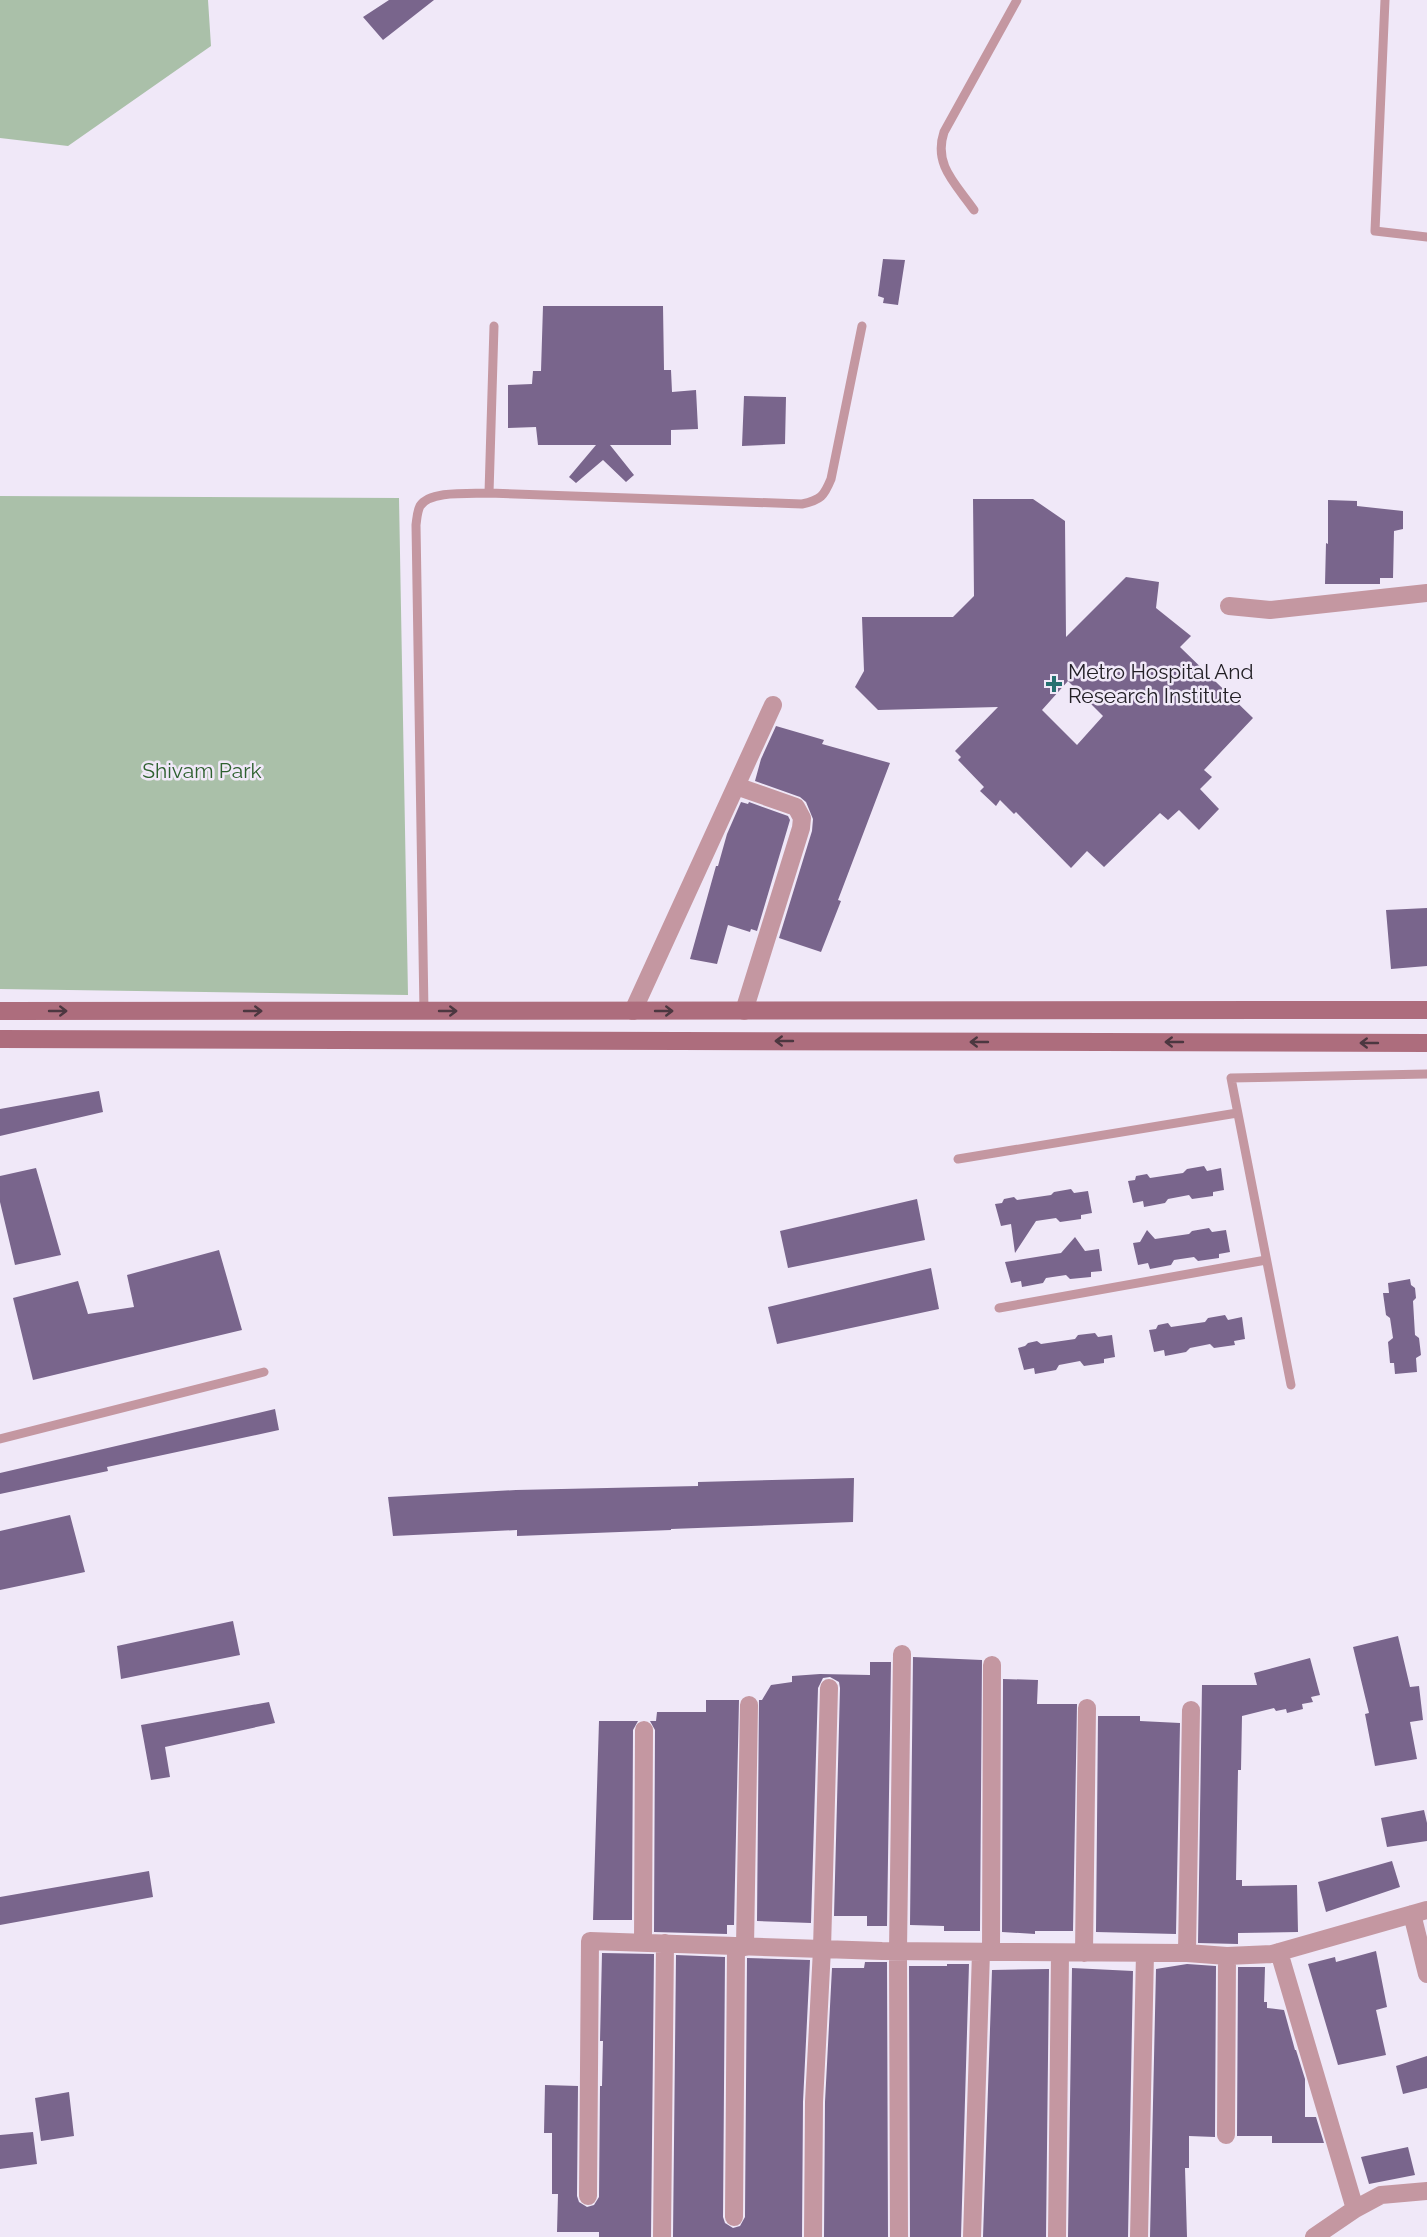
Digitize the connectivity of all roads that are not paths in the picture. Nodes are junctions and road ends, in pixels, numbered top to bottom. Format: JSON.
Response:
{"nodes":[{"id":1,"x":1017,"y":0,"type":"edge"},
{"id":2,"x":1385,"y":0,"type":"edge"},
{"id":3,"x":974,"y":210,"type":"dead end"},
{"id":4,"x":1427,"y":237,"type":"edge"},
{"id":5,"x":494,"y":326,"type":"dead end"},
{"id":6,"x":862,"y":326,"type":"dead end"},
{"id":7,"x":489,"y":493,"type":"junction"},
{"id":8,"x":1427,"y":593,"type":"edge"},
{"id":9,"x":1229,"y":606,"type":"dead end"},
{"id":10,"x":772,"y":705,"type":"dead end"},
{"id":11,"x":736,"y":786,"type":"junction"},
{"id":12,"x":1427,"y":1010,"type":"edge"},
{"id":13,"x":0,"y":1011,"type":"edge"},
{"id":14,"x":216,"y":1011,"type":"junction"},
{"id":15,"x":424,"y":1011,"type":"junction"},
{"id":16,"x":633,"y":1011,"type":"junction"},
{"id":17,"x":744,"y":1011,"type":"junction"},
{"id":18,"x":0,"y":1039,"type":"edge"},
{"id":19,"x":215,"y":1040,"type":"junction"},
{"id":20,"x":1427,"y":1043,"type":"edge"},
{"id":21,"x":1427,"y":1074,"type":"edge"},
{"id":22,"x":1238,"y":1113,"type":"junction"},
{"id":23,"x":958,"y":1159,"type":"dead end"},
{"id":24,"x":1266,"y":1260,"type":"junction"},
{"id":25,"x":999,"y":1308,"type":"dead end"},
{"id":26,"x":264,"y":1372,"type":"dead end"},
{"id":27,"x":1291,"y":1386,"type":"dead end"},
{"id":28,"x":0,"y":1439,"type":"edge"},
{"id":29,"x":902,"y":1654,"type":"dead end"},
{"id":30,"x":992,"y":1665,"type":"dead end"},
{"id":31,"x":829,"y":1688,"type":"dead end"},
{"id":32,"x":749,"y":1705,"type":"dead end"},
{"id":33,"x":1088,"y":1708,"type":"dead end"},
{"id":34,"x":1191,"y":1710,"type":"dead end"},
{"id":35,"x":644,"y":1730,"type":"dead end"},
{"id":36,"x":1419,"y":1912,"type":"edge"},
{"id":37,"x":643,"y":1943,"type":"junction"},
{"id":38,"x":665,"y":1943,"type":"junction"},
{"id":39,"x":740,"y":1947,"type":"junction"},
{"id":40,"x":822,"y":1949,"type":"junction"},
{"id":41,"x":898,"y":1951,"type":"junction"},
{"id":42,"x":986,"y":1952,"type":"junction"},
{"id":43,"x":1279,"y":1952,"type":"junction"},
{"id":44,"x":1060,"y":1953,"type":"junction"},
{"id":45,"x":1083,"y":1953,"type":"junction"},
{"id":46,"x":1144,"y":1953,"type":"junction"},
{"id":47,"x":1186,"y":1953,"type":"junction"},
{"id":48,"x":1227,"y":1956,"type":"junction"},
{"id":49,"x":1427,"y":1974,"type":"edge"},
{"id":50,"x":1226,"y":2135,"type":"dead end"},
{"id":51,"x":1427,"y":2191,"type":"edge"},
{"id":52,"x":588,"y":2196,"type":"dead end"},
{"id":53,"x":1355,"y":2209,"type":"junction"},
{"id":54,"x":734,"y":2217,"type":"dead end"},
{"id":55,"x":662,"y":2237,"type":"edge"},
{"id":56,"x":813,"y":2237,"type":"edge"},
{"id":57,"x":899,"y":2237,"type":"edge"},
{"id":58,"x":972,"y":2237,"type":"edge"},
{"id":59,"x":1057,"y":2237,"type":"edge"},
{"id":60,"x":1139,"y":2237,"type":"edge"},
{"id":61,"x":1314,"y":2237,"type":"edge"}],
"edges":[{"from":1,"to":3,"type":"lane"},
{"from":2,"to":4,"type":"lane"},
{"from":5,"to":7,"type":"lane"},
{"from":6,"to":7,"type":"lane"},
{"from":7,"to":15,"type":"lane"},
{"from":8,"to":9,"type":"street"},
{"from":10,"to":11,"type":"street"},
{"from":11,"to":16,"type":"street"},
{"from":11,"to":17,"type":"street"},
{"from":12,"to":17,"type":"street"},
{"from":13,"to":14,"type":"street","one_way":true},
{"from":14,"to":15,"type":"street","one_way":true},
{"from":14,"to":19,"type":"street"},
{"from":15,"to":16,"type":"street","one_way":true},
{"from":16,"to":17,"type":"street","one_way":true},
{"from":18,"to":19,"type":"street"},
{"from":20,"to":19,"type":"street","one_way":true},
{"from":21,"to":22,"type":"lane"},
{"from":22,"to":23,"type":"lane"},
{"from":22,"to":24,"type":"lane"},
{"from":24,"to":25,"type":"lane"},
{"from":24,"to":27,"type":"lane"},
{"from":26,"to":28,"type":"lane"},
{"from":29,"to":41,"type":"street"},
{"from":30,"to":42,"type":"street"},
{"from":31,"to":40,"type":"street"},
{"from":32,"to":39,"type":"street"},
{"from":33,"to":45,"type":"street"},
{"from":34,"to":47,"type":"street"},
{"from":35,"to":37,"type":"street"},
{"from":36,"to":43,"type":"street"},
{"from":36,"to":49,"type":"street"},
{"from":37,"to":38,"type":"street"},
{"from":37,"to":52,"type":"street"},
{"from":38,"to":39,"type":"street"},
{"from":38,"to":55,"type":"street"},
{"from":39,"to":40,"type":"street"},
{"from":39,"to":54,"type":"street"},
{"from":40,"to":41,"type":"street"},
{"from":40,"to":56,"type":"street"},
{"from":41,"to":42,"type":"street"},
{"from":41,"to":57,"type":"street"},
{"from":42,"to":44,"type":"street"},
{"from":42,"to":58,"type":"street"},
{"from":43,"to":48,"type":"street"},
{"from":43,"to":53,"type":"street"},
{"from":44,"to":45,"type":"street"},
{"from":44,"to":59,"type":"street"},
{"from":45,"to":46,"type":"street"},
{"from":46,"to":47,"type":"street"},
{"from":46,"to":60,"type":"street"},
{"from":47,"to":48,"type":"street"},
{"from":48,"to":50,"type":"street"},
{"from":51,"to":53,"type":"street"},
{"from":53,"to":61,"type":"street"}]}
